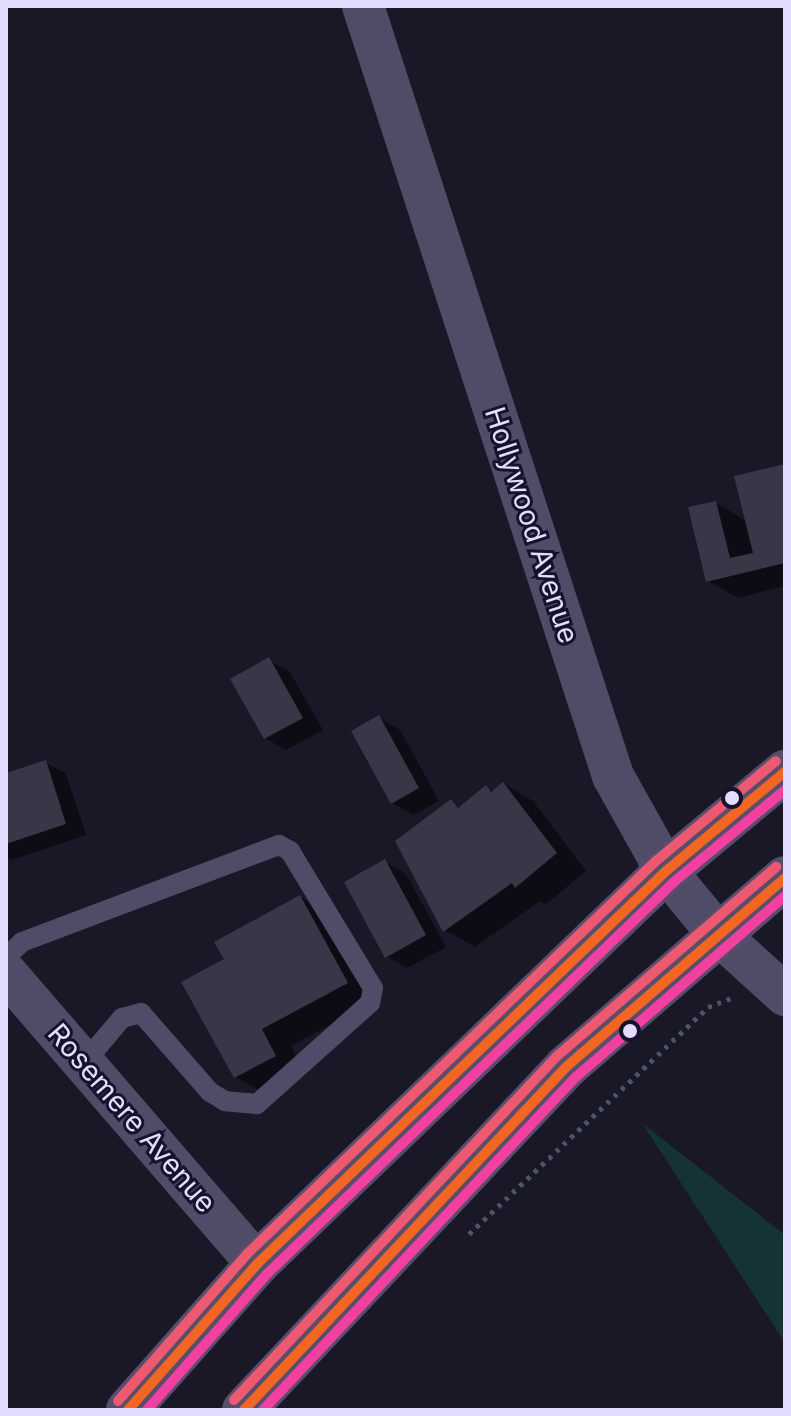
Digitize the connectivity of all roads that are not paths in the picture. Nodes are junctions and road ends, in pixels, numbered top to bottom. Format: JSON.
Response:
{"nodes":[{"id":1,"x":363,"y":6,"type":"edge"},
{"id":2,"x":785,"y":772,"type":"edge"},
{"id":3,"x":666,"y":871,"type":"junction"},
{"id":4,"x":785,"y":878,"type":"edge"},
{"id":5,"x":718,"y":934,"type":"junction"},
{"id":6,"x":6,"y":957,"type":"edge"},
{"id":7,"x":6,"y":973,"type":"edge"},
{"id":8,"x":773,"y":984,"type":"edge"},
{"id":9,"x":84,"y":1063,"type":"junction"},
{"id":10,"x":257,"y":1264,"type":"junction"},
{"id":11,"x":128,"y":1410,"type":"edge"},
{"id":12,"x":244,"y":1410,"type":"edge"}],
"edges":[{"from":1,"to":3,"type":"street","name":"Hollywood Avenue"},
{"from":2,"to":3,"type":"main road"},
{"from":3,"to":5,"type":"street","name":"Hollywood Avenue"},
{"from":3,"to":10,"type":"main road"},
{"from":4,"to":5,"type":"main road"},
{"from":5,"to":8,"type":"street","name":"Hollywood Avenue"},
{"from":5,"to":12,"type":"main road"},
{"from":6,"to":9,"type":"lane"},
{"from":7,"to":9,"type":"street","name":"Rosemere Avenue"},
{"from":9,"to":10,"type":"street","name":"Rosemere Avenue"},
{"from":10,"to":11,"type":"main road"}]}
